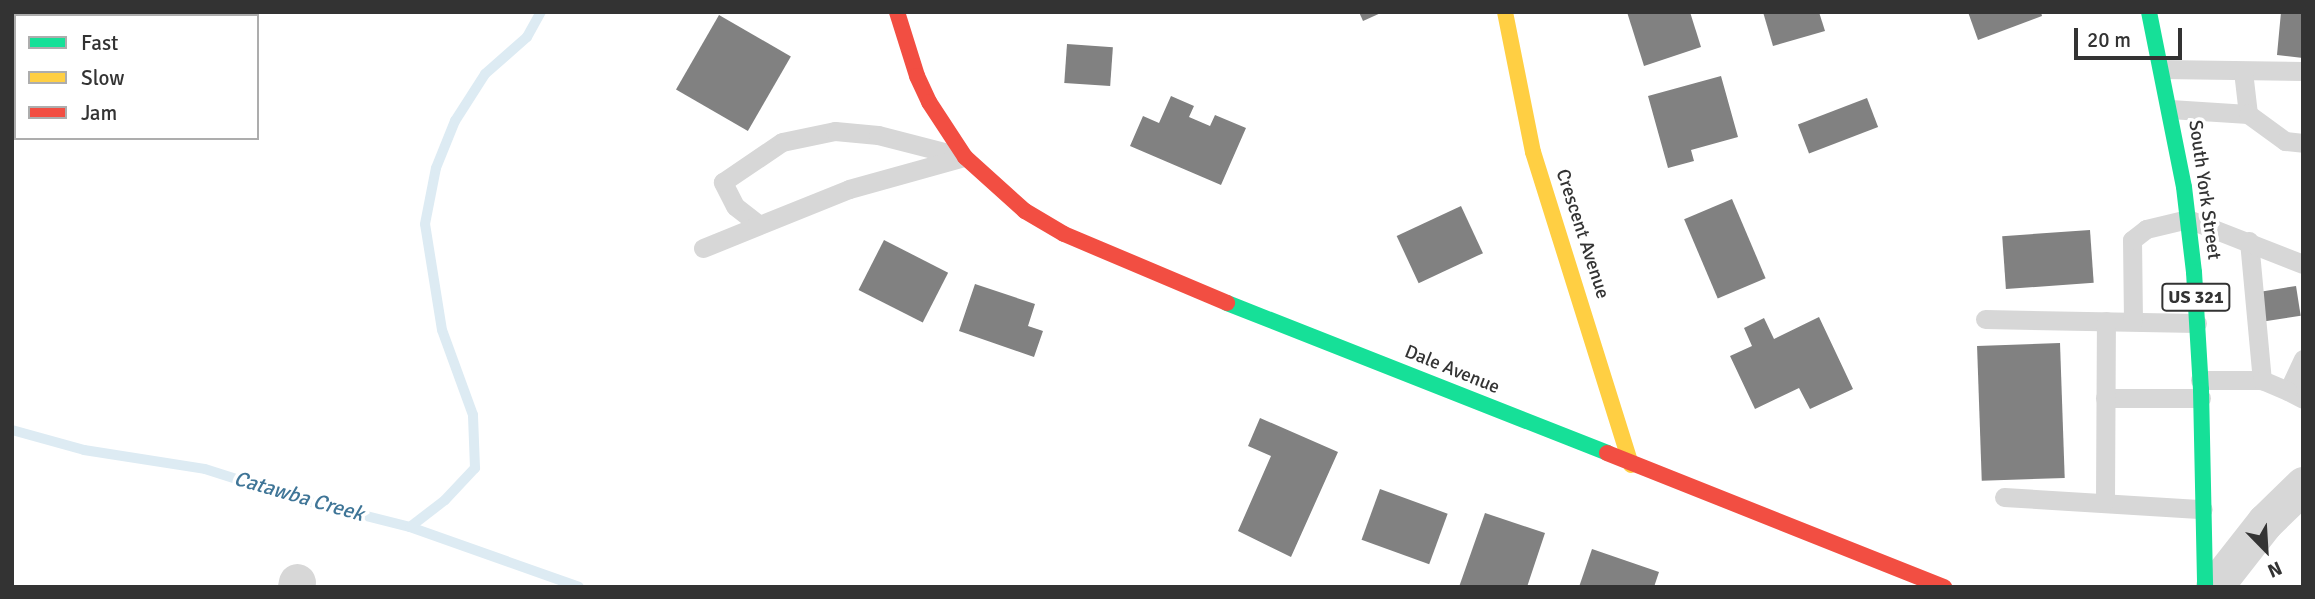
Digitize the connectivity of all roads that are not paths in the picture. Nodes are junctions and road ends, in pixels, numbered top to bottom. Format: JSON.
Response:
{"nodes":[{"id":1,"x":897,"y":12,"type":"edge"},
{"id":2,"x":1505,"y":12,"type":"edge"},
{"id":3,"x":2149,"y":12,"type":"edge"},
{"id":4,"x":2162,"y":69,"type":"junction"},
{"id":5,"x":2244,"y":71,"type":"junction"},
{"id":6,"x":2303,"y":71,"type":"edge"},
{"id":7,"x":2171,"y":109,"type":"junction"},
{"id":8,"x":2248,"y":114,"type":"junction"},
{"id":9,"x":2303,"y":143,"type":"edge"},
{"id":10,"x":965,"y":157,"type":"junction"},
{"id":11,"x":2188,"y":219,"type":"junction"},
{"id":12,"x":758,"y":224,"type":"junction"},
{"id":13,"x":2249,"y":241,"type":"junction"},
{"id":14,"x":703,"y":248,"type":"dead end"},
{"id":15,"x":2303,"y":264,"type":"edge"},
{"id":16,"x":1985,"y":319,"type":"dead end"},
{"id":17,"x":2106,"y":321,"type":"junction"},
{"id":18,"x":2133,"y":321,"type":"junction"},
{"id":19,"x":2197,"y":323,"type":"junction"},
{"id":20,"x":2303,"y":359,"type":"edge"},
{"id":21,"x":2262,"y":380,"type":"junction"},
{"id":22,"x":2200,"y":389,"type":"junction"},
{"id":23,"x":2295,"y":395,"type":"edge"},
{"id":24,"x":2105,"y":398,"type":"junction"},
{"id":25,"x":1631,"y":465,"type":"junction"},
{"id":26,"x":2303,"y":485,"type":"edge"},
{"id":27,"x":2004,"y":497,"type":"dead end"},
{"id":28,"x":2105,"y":501,"type":"junction"},
{"id":29,"x":2203,"y":509,"type":"junction"},
{"id":30,"x":1944,"y":587,"type":"edge"},
{"id":31,"x":2204,"y":587,"type":"edge"},
{"id":32,"x":2214,"y":587,"type":"edge"}],
"edges":[{"from":1,"to":10,"type":"street","name":"Dale Avenue"},
{"from":2,"to":25,"type":"street","name":"Crescent Avenue"},
{"from":3,"to":4,"type":"street","name":"South York Street","number":"US 321"},
{"from":4,"to":5,"type":"lane"},
{"from":4,"to":7,"type":"street","name":"South York Street","number":"US 321"},
{"from":5,"to":6,"type":"lane"},
{"from":5,"to":8,"type":"lane"},
{"from":7,"to":8,"type":"lane"},
{"from":7,"to":11,"type":"street","name":"South York Street","number":"US 321"},
{"from":8,"to":9,"type":"lane"},
{"from":10,"to":12,"type":"lane"},
{"from":10,"to":12,"type":"lane"},
{"from":10,"to":25,"type":"street","name":"Dale Avenue"},
{"from":11,"to":13,"type":"lane"},
{"from":11,"to":18,"type":"lane"},
{"from":11,"to":19,"type":"street","name":"South York Street","number":"US 321"},
{"from":12,"to":14,"type":"lane"},
{"from":13,"to":15,"type":"lane"},
{"from":13,"to":21,"type":"lane"},
{"from":16,"to":17,"type":"lane"},
{"from":17,"to":18,"type":"lane"},
{"from":17,"to":24,"type":"lane"},
{"from":18,"to":19,"type":"lane"},
{"from":19,"to":22,"type":"street","name":"South York Street","number":"US 321"},
{"from":20,"to":23,"type":"lane"},
{"from":21,"to":22,"type":"lane"},
{"from":21,"to":23,"type":"lane"},
{"from":22,"to":24,"type":"lane"},
{"from":22,"to":29,"type":"street","name":"South York Street","number":"US 321"},
{"from":24,"to":28,"type":"lane"},
{"from":25,"to":30,"type":"street","name":"Dale Avenue"},
{"from":26,"to":32,"type":"street"},
{"from":27,"to":28,"type":"lane"},
{"from":28,"to":29,"type":"lane"},
{"from":29,"to":31,"type":"street","name":"South York Street","number":"US 321"}]}
